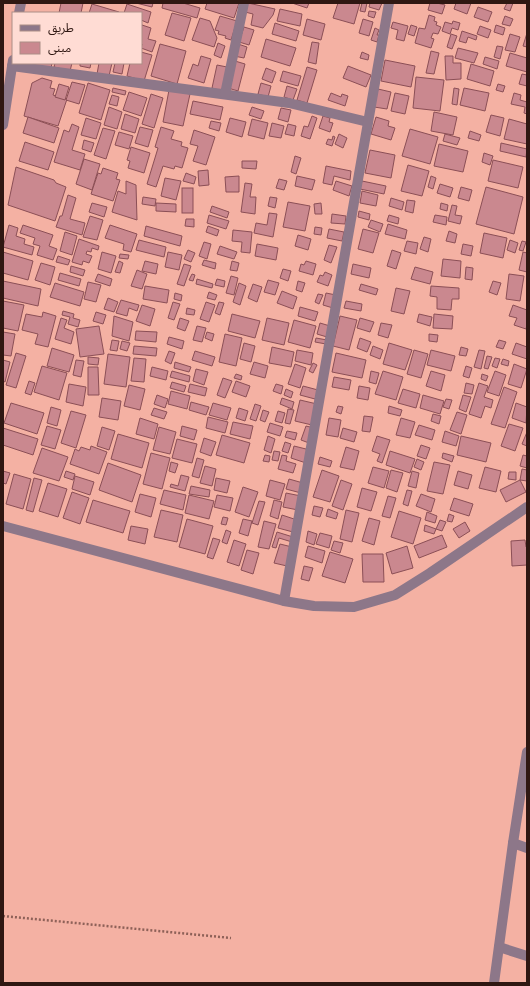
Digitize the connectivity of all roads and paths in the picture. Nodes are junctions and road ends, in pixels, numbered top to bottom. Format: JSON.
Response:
{"nodes":[{"id":1,"x":244,"y":3,"type":"edge"},
{"id":2,"x":389,"y":3,"type":"edge"},
{"id":3,"x":13,"y":64,"type":"edge"},
{"id":4,"x":20,"y":64,"type":"edge"},
{"id":5,"x":224,"y":94,"type":"junction"},
{"id":6,"x":368,"y":122,"type":"junction"},
{"id":7,"x":3,"y":125,"type":"edge"},
{"id":8,"x":527,"y":507,"type":"edge"},
{"id":9,"x":3,"y":526,"type":"edge"},
{"id":10,"x":284,"y":601,"type":"junction"},
{"id":11,"x":527,"y":752,"type":"edge"},
{"id":12,"x":513,"y":843,"type":"junction"},
{"id":13,"x":527,"y":848,"type":"edge"},
{"id":14,"x":3,"y":916,"type":"edge"},
{"id":15,"x":232,"y":938,"type":"dead end"},
{"id":16,"x":498,"y":947,"type":"junction"},
{"id":17,"x":527,"y":956,"type":"edge"},
{"id":18,"x":494,"y":983,"type":"edge"}],
"edges":[{"from":1,"to":5,"type":"street"},
{"from":2,"to":6,"type":"street"},
{"from":3,"to":7,"type":"street"},
{"from":4,"to":5,"type":"street"},
{"from":5,"to":6,"type":"street"},
{"from":6,"to":10,"type":"street"},
{"from":8,"to":10,"type":"street"},
{"from":9,"to":10,"type":"street"},
{"from":11,"to":12,"type":"street"},
{"from":12,"to":13,"type":"street"},
{"from":12,"to":16,"type":"street"},
{"from":14,"to":15,"type":"path"},
{"from":16,"to":17,"type":"street"},
{"from":16,"to":18,"type":"street"}]}
